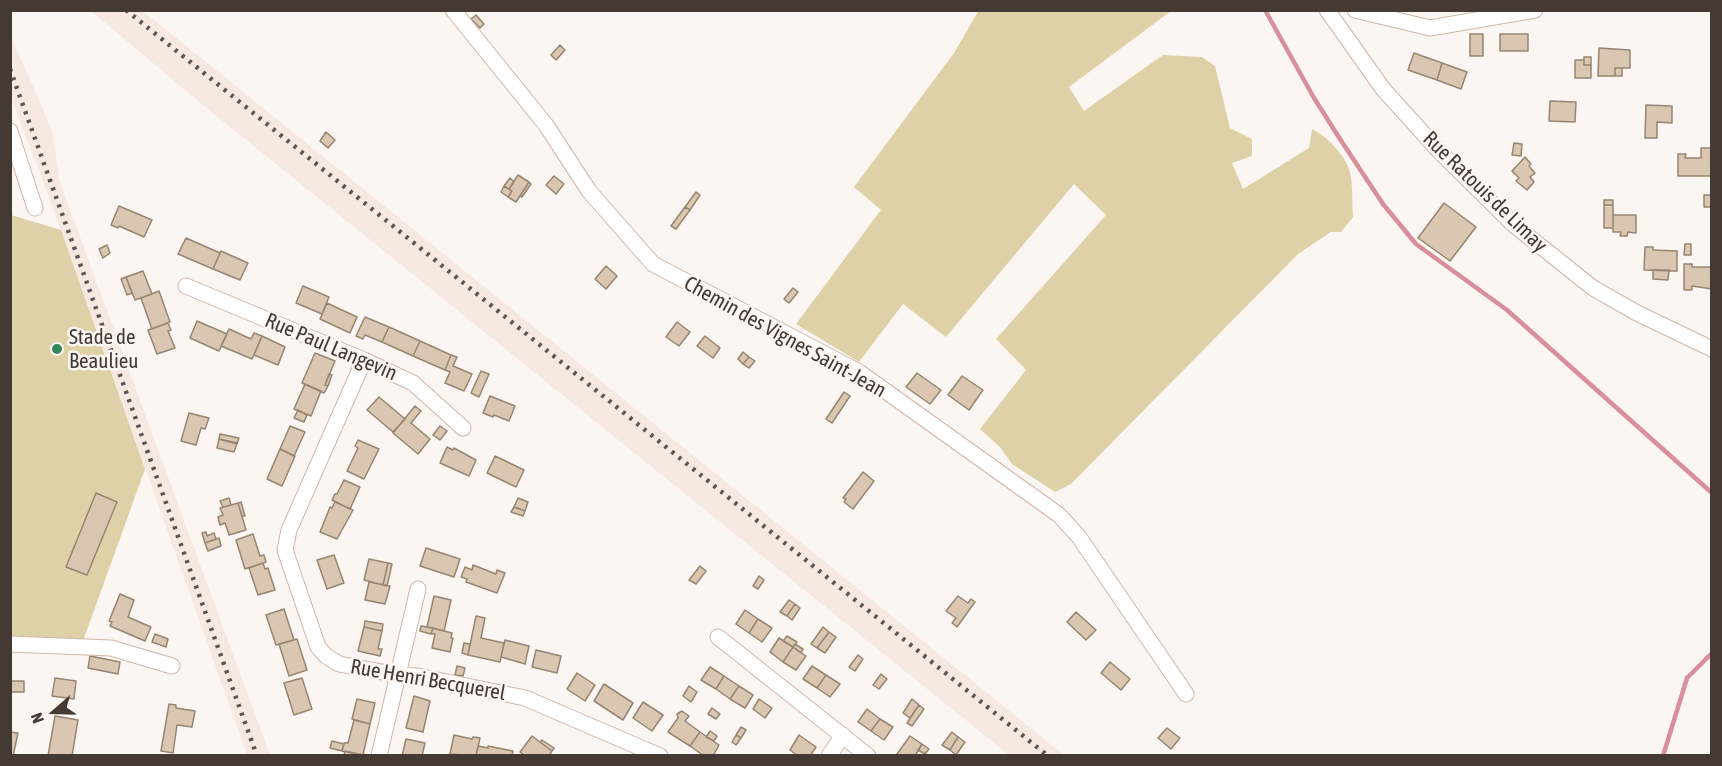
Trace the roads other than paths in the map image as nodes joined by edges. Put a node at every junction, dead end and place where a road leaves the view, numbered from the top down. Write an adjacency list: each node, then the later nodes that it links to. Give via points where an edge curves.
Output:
1 (453, 10): 16 (street, Chemin des Vignes Saint-Jean, via 546,125 589,190 653,264 859,372 1059,515 1079,537)
2 (1327, 10): 8 (street, Rue Ratouis de Limay, via 1383,89 1514,225 1593,288)
3 (1355, 10): 4 (street, via 1430,28)
4 (1535, 10)
5 (10, 131): 6 (street)
6 (35, 208)
7 (186, 286): 9 (street, Rue Paul Langevin)
8 (1712, 349)
9 (364, 360): 10 (street, Rue Paul Langevin, via 413,383); 15 (street, Rue Henri Becquerel, via 289,530 285,550 318,647 326,656 339,664)
10 (463, 428)
11 (418, 589): 15 (street)
12 (718, 637): 17 (street)
13 (10, 644): 14 (street, via 111,648)
14 (172, 666)
15 (398, 675): 18 (street); 19 (street, Rue Henri Becquerel, via 525,698)
16 (1186, 694)
17 (843, 735): 20 (street); 21 (street)
18 (379, 756)
19 (660, 756)
20 (829, 756)
21 (868, 756)

